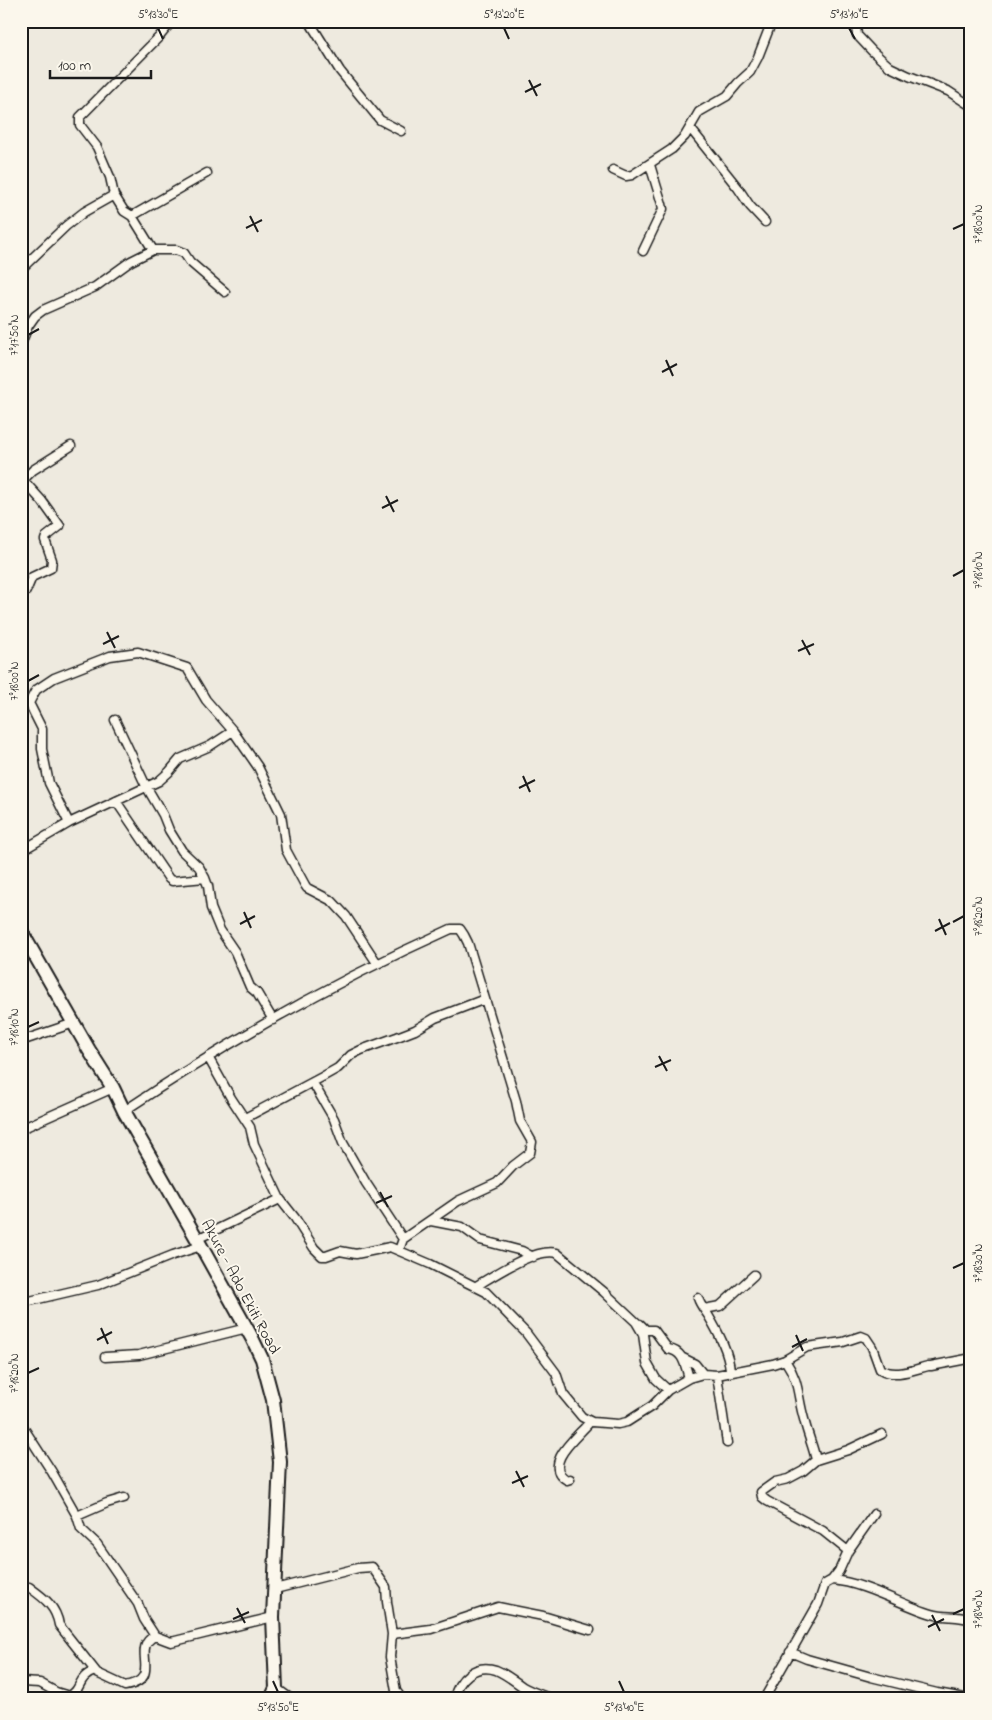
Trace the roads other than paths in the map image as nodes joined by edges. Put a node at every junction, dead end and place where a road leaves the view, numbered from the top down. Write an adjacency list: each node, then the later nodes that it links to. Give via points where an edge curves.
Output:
1 (172, 21): 11 (street, via 80,117 80,125 97,147)
2 (309, 21): 7 (street, via 340,70 380,120)
3 (772, 21): 6 (street, via 750,72 727,96 699,112)
4 (861, 21): 5 (street, via 856,26 857,35 890,67 948,91)
5 (971, 106)
6 (690, 128): 8 (street, via 672,149); 13 (street)
7 (401, 131)
8 (650, 165): 9 (street, via 629,177); 15 (street, via 662,209)
9 (613, 170)
10 (207, 173): 12 (street)
11 (114, 195): 12 (street, via 124,211); 16 (street, via 66,226)
12 (132, 216): 14 (street)
13 (765, 222)
14 (153, 250): 17 (street, via 184,253); 18 (street, via 94,287 43,310 28,326)
15 (644, 251)
16 (21, 269)
17 (225, 292)
18 (21, 344)
19 (71, 446): 20 (street, via 33,470)
20 (22, 481): 21 (street, via 60,526 45,540 52,560 50,568 32,577)
21 (21, 596)
22 (24, 704): 24 (street, via 36,690 54,678 110,656 138,652 187,668 206,700); 27 (street, via 42,729 42,749 49,784)
23 (115, 720): 25 (street)
24 (233, 731): 25 (street, via 210,746 180,759 165,777); 31 (street, via 258,767 277,805 286,850 305,885 332,901 346,916)
25 (146, 786): 26 (street); 29 (street, via 182,851 199,867)
26 (116, 801): 27 (street); 29 (street, via 169,880)
27 (69, 823): 28 (street)
28 (21, 851)
29 (205, 878): 33 (street, via 211,908 220,930 235,952 250,987)
30 (21, 931): 34 (main road, Akure - Ado Ekiti Road)
31 (377, 963): 32 (street, via 451,929 460,929 468,943); 33 (street)
32 (484, 999): 37 (street, via 435,1018 397,1038 360,1050); 43 (street, via 520,1121 530,1138 532,1150 497,1183 458,1201)
33 (273, 1020): 36 (street)
34 (74, 1023): 35 (street); 38 (main road, Akure - Ado Ekiti Road)
35 (21, 1040)
36 (208, 1057): 39 (street); 40 (street)
37 (312, 1083): 40 (street); 44 (street, via 334,1118 340,1138 361,1175)
38 (113, 1088): 39 (main road, Akure - Ado Ekiti Road); 41 (street)
39 (124, 1111): 45 (main road, Akure - Ado Ekiti Road)
40 (245, 1118): 42 (street)
41 (21, 1129)
42 (280, 1199): 45 (street); 46 (street, via 322,1256 340,1251 356,1254 385,1247)
43 (431, 1221): 44 (street); 47 (street, via 462,1227 480,1240)
44 (403, 1239): 46 (street)
45 (199, 1243): 51 (street, via 98,1285); 54 (main road, Akure - Ado Ekiti Road)
46 (400, 1250): 49 (street)
47 (533, 1256): 49 (street); 53 (street, via 549,1251 557,1253)
48 (754, 1275): 52 (street, via 720,1306)
49 (476, 1286): 64 (street, via 526,1333 556,1373 563,1394)
50 (698, 1298): 52 (street)
51 (21, 1303)
52 (704, 1309): 59 (street, via 721,1339)
53 (636, 1322): 56 (street, via 646,1330 654,1330 668,1349); 63 (street, via 644,1339 647,1363 656,1379)
54 (247, 1328): 55 (street, via 139,1355); 76 (main road, Akure - Ado Ekiti Road, via 262,1359 276,1423 280,1462)
55 (105, 1357)
56 (684, 1358): 60 (street); 62 (street)
57 (967, 1359): 58 (street, via 902,1373 883,1371 870,1342 861,1336 807,1347)
58 (785, 1360): 59 (street); 68 (street, via 798,1384 801,1410)
59 (730, 1372): 61 (street)
60 (703, 1374): 61 (street); 62 (street)
61 (717, 1374): 67 (street)
62 (689, 1378): 63 (street)
63 (668, 1390): 64 (street, via 652,1406 627,1422)
64 (589, 1421): 69 (street, via 558,1462 562,1477)
65 (21, 1424): 72 (street)
66 (882, 1434): 68 (street)
67 (726, 1442)
68 (816, 1460): 73 (street, via 803,1471 775,1482 761,1492 762,1496 767,1502 823,1531)
69 (570, 1479)
70 (124, 1498): 72 (street)
71 (874, 1514): 73 (street)
72 (77, 1516): 81 (street, via 81,1529 97,1544 138,1604)
73 (848, 1551): 74 (street)
74 (832, 1580): 78 (street, via 845,1581 939,1617); 82 (street, via 825,1584 818,1604)
75 (29, 1587): 83 (street, via 54,1608 59,1626)
76 (275, 1589): 77 (main road, Akure - Ado Ekiti Road); 80 (street, via 358,1568 372,1568 386,1587)
77 (273, 1617): 81 (street, via 171,1642); 85 (main road, Akure - Ado Ekiti Road)
78 (971, 1620)
79 (590, 1630): 80 (street, via 498,1607 431,1629)
80 (392, 1634): 88 (street, via 390,1657 396,1691)
81 (155, 1636): 83 (street, via 144,1648 145,1676 138,1682 125,1686)
82 (790, 1652): 91 (street); 92 (street, via 871,1677)
83 (95, 1671): 86 (street, via 84,1675)
84 (21, 1682): 86 (street, via 40,1683)
85 (274, 1693): 87 (street)
86 (72, 1696)
87 (291, 1699)
88 (402, 1699)
89 (454, 1699): 90 (street, via 459,1682 469,1673 485,1668)
90 (552, 1699)
91 (764, 1699)
92 (970, 1699)

